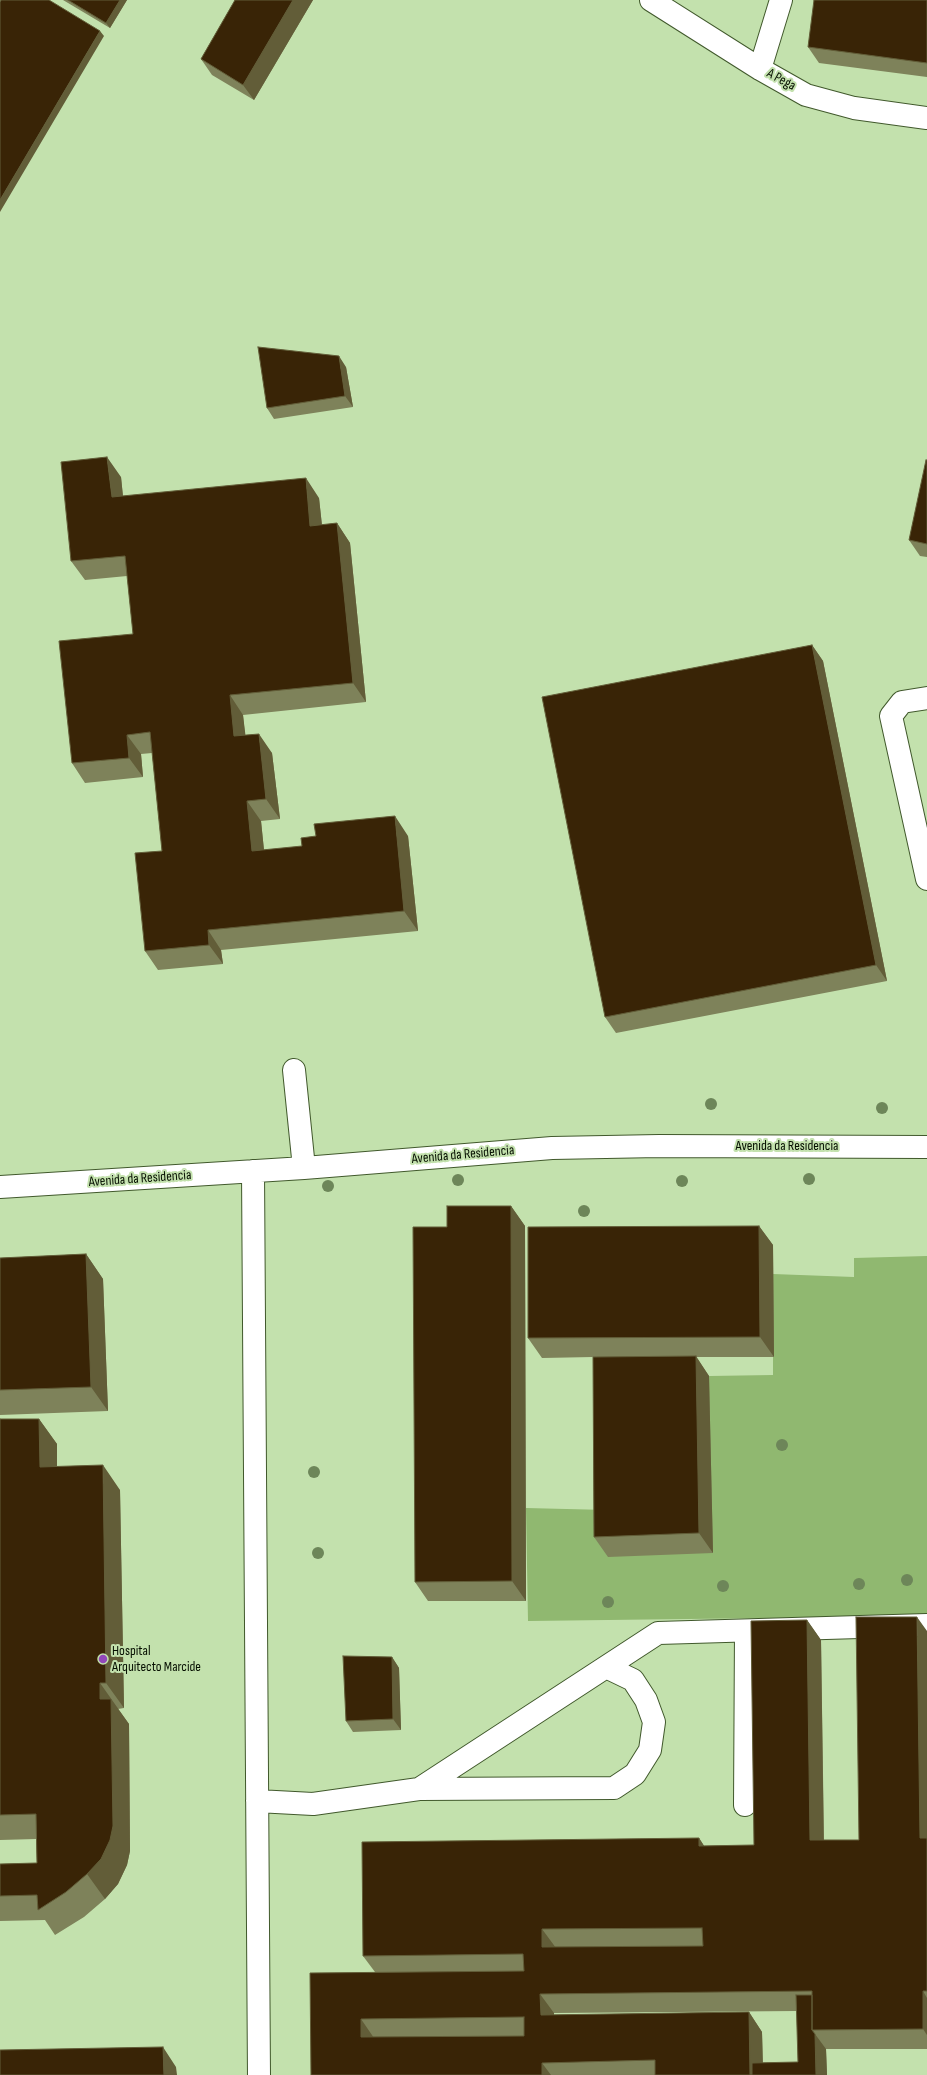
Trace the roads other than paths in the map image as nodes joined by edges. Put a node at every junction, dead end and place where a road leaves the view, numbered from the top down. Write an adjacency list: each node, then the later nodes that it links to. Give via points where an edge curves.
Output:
1 (651, 0): 3 (street, A Pega)
2 (781, 0): 3 (street)
3 (760, 69): 4 (street, A Pega, via 806,95 854,108)
4 (927, 118)
5 (927, 698): 6 (street, via 902,702 891,716)
6 (927, 879)
7 (294, 1070): 9 (street)
8 (927, 1147): 9 (street, Avenida da Residencia, via 552,1148)
9 (304, 1168): 10 (street, Avenida da Residencia)
10 (253, 1171): 11 (street, Avenida da Residencia); 16 (street)
11 (0, 1187)
12 (927, 1625): 13 (street)
13 (746, 1631): 14 (street, via 658,1633); 17 (street)
14 (606, 1667): 15 (street); 15 (street, via 633,1680 646,1700 654,1722 650,1750 635,1774 614,1788)
15 (419, 1789): 16 (street, via 313,1804)
16 (257, 1801): 18 (street)
17 (745, 1805)
18 (259, 2075)

